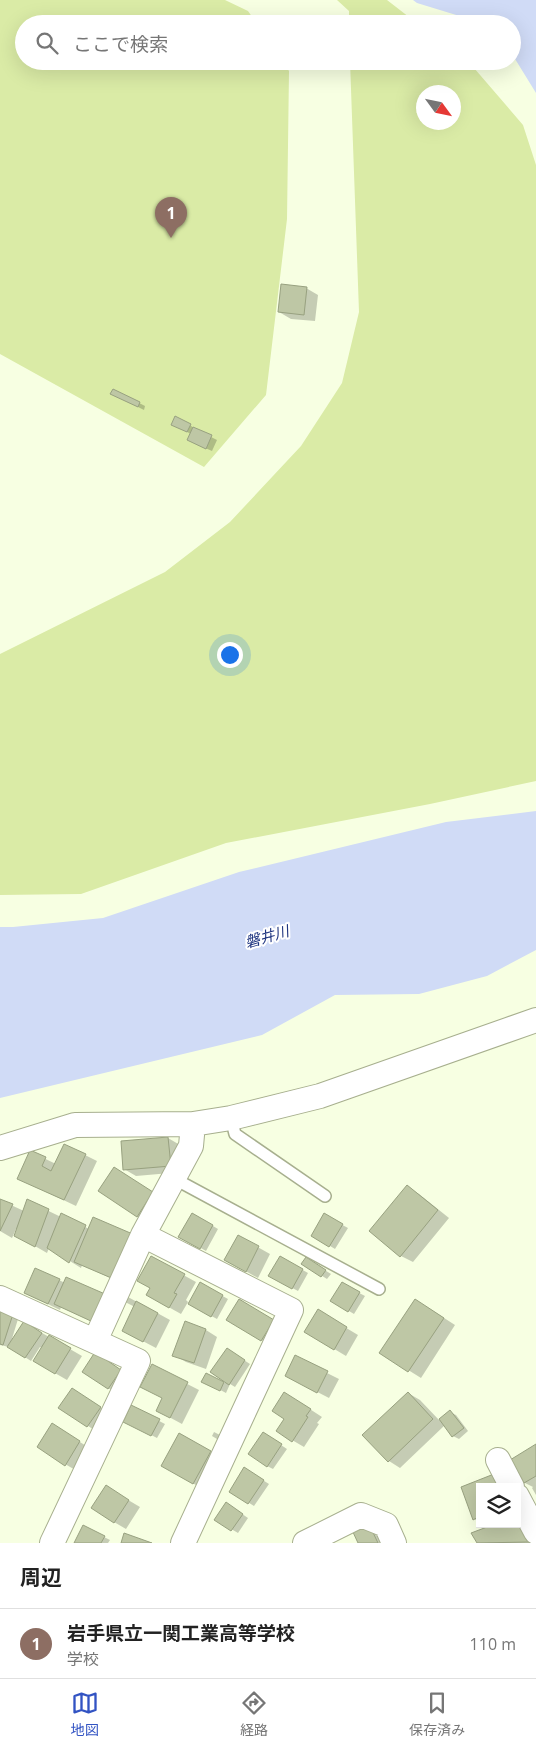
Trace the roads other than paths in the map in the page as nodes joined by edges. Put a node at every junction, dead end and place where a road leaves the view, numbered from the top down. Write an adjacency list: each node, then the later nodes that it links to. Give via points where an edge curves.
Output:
1 (536, 1020): 2 (street, via 320,1096)
2 (231, 1118): 3 (street); 6 (lane, via 235,1134)
3 (193, 1124): 4 (street, via 75,1125); 5 (street, via 191,1146)
4 (0, 1148)
5 (173, 1178): 7 (street); 8 (lane)
6 (325, 1196)
7 (143, 1235): 10 (street); 16 (street, via 291,1310)
8 (378, 1289)
9 (0, 1298): 10 (street)
10 (94, 1341): 15 (street, via 138,1361)
11 (498, 1460): 12 (street)
12 (510, 1483)
13 (521, 1504): 14 (street)
14 (536, 1532)
15 (52, 1543)
16 (183, 1543)
17 (305, 1543): 18 (street, via 361,1515 386,1525)
18 (394, 1543)

